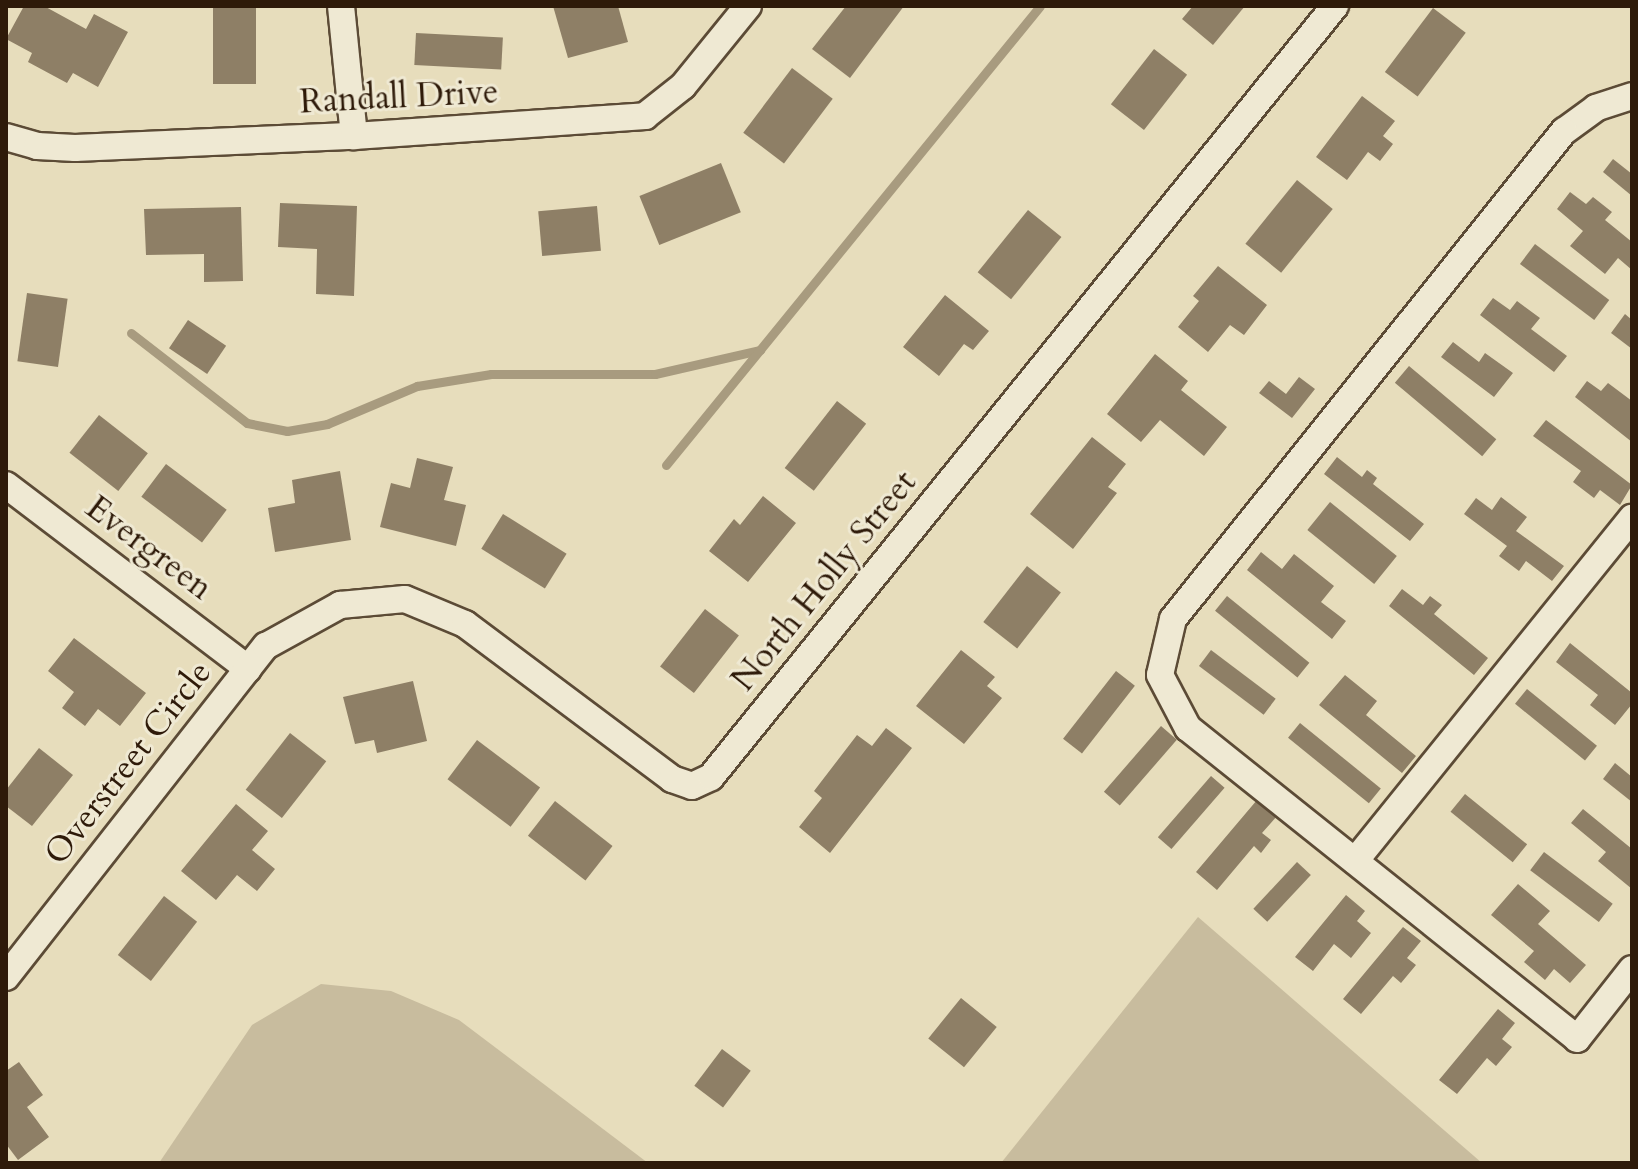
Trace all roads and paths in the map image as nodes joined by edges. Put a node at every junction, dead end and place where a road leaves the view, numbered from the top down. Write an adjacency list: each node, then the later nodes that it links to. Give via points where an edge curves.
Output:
1 (341, 6): 5 (street)
2 (748, 6): 5 (street, Randall Drive, via 683,86 645,116)
3 (1335, 6): 9 (street, North Holly Street, via 711,777 692,786 672,779 465,624 405,599 340,605 290,629)
4 (1632, 96): 10 (street, via 1596,108 1564,131 1173,619 1163,646 1160,675 1188,728)
5 (354, 136): 6 (street, Randall Drive, via 75,148 37,146)
6 (6, 137)
7 (6, 485): 9 (street, Evergreen)
8 (1632, 518): 10 (street)
9 (248, 669): 12 (street, Overstreet Circle)
10 (1355, 861): 11 (street, via 1577,1039)
11 (1632, 969)
12 (6, 977)

